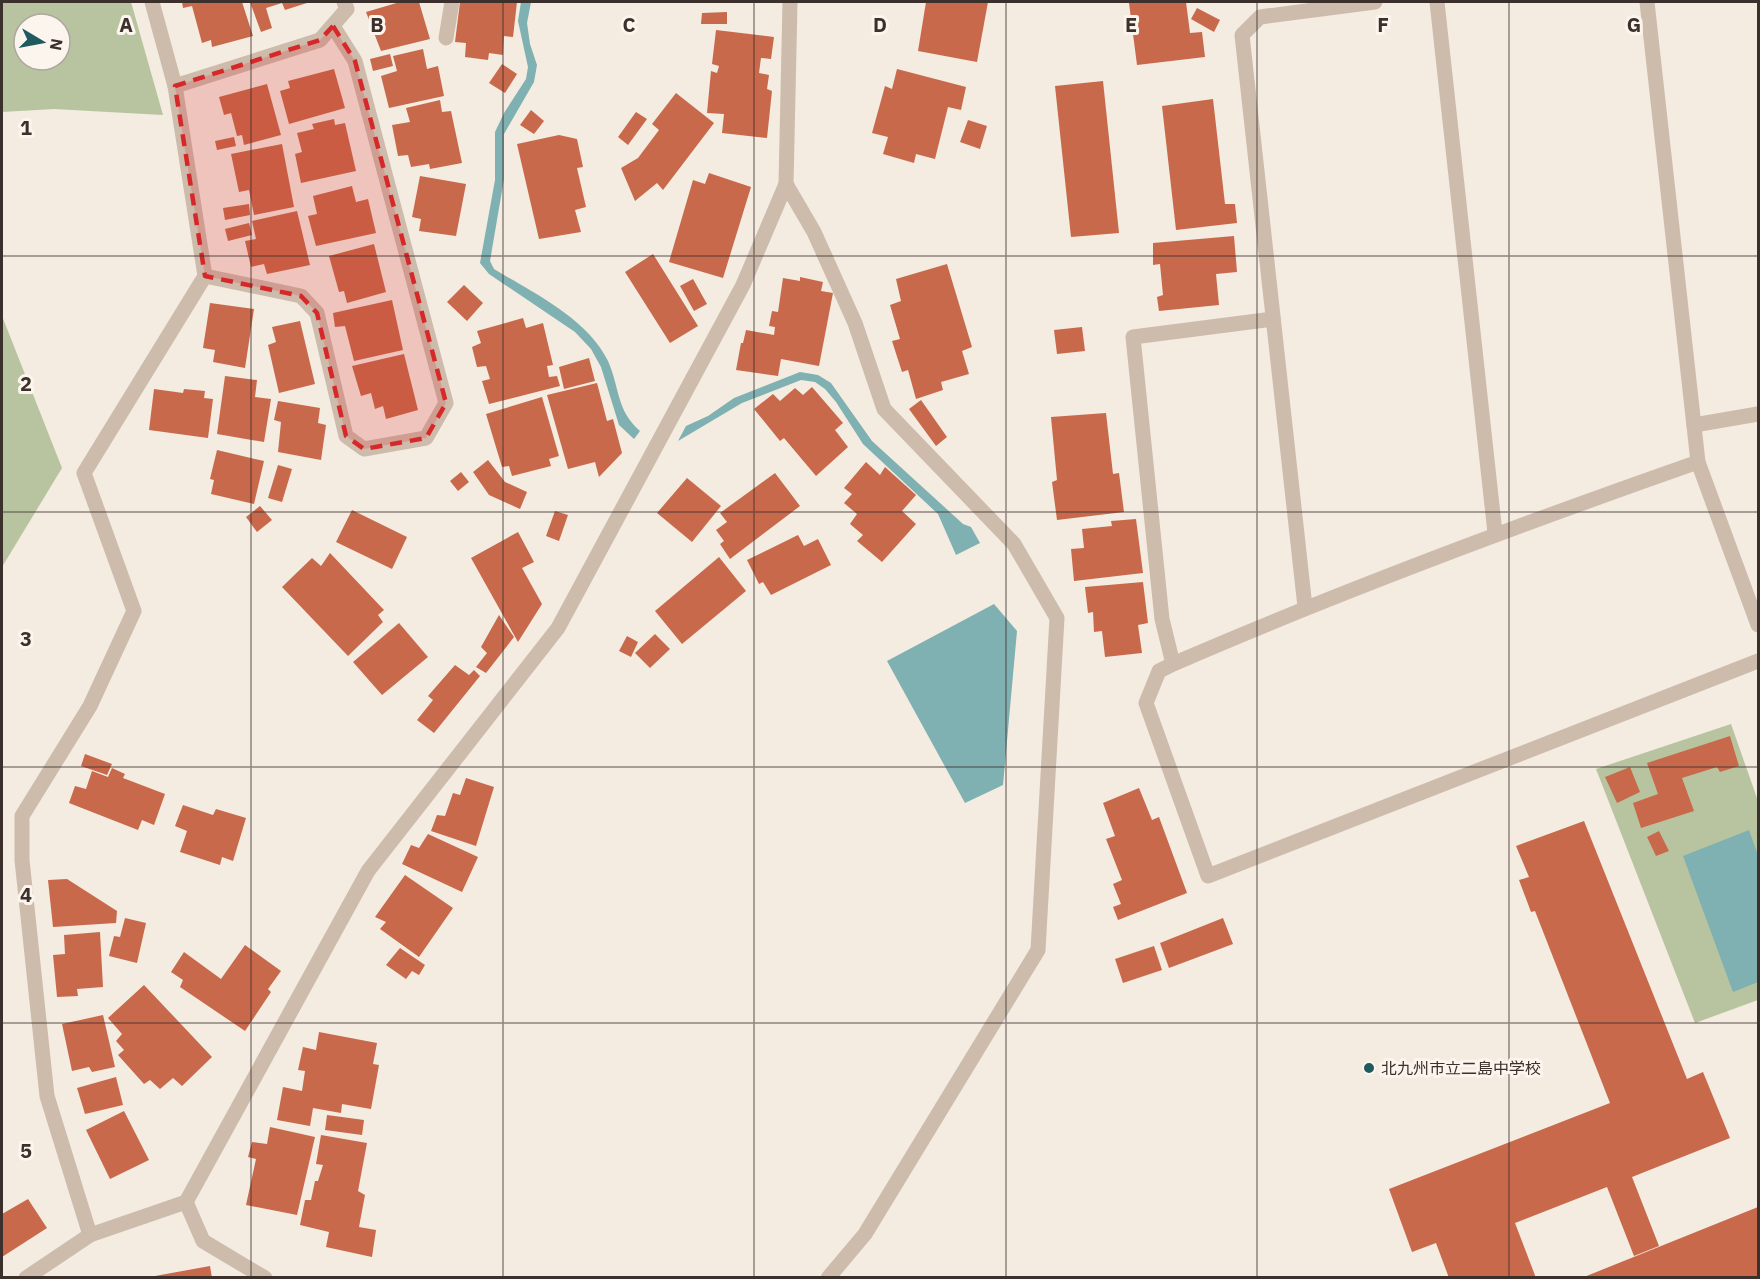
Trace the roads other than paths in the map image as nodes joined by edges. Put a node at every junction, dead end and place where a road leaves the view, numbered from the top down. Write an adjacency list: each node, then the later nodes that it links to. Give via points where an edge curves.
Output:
1 (152, 2): 10 (street)
2 (344, 2): 8 (street, via 347,9)
3 (452, 2): 9 (street)
4 (790, 2): 11 (street)
5 (1375, 2): 13 (street, via 1260,17 1242,35)
6 (1437, 2): 17 (street)
7 (1647, 2): 15 (street)
8 (333, 26): 10 (street, via 320,40); 12 (street, via 355,61 446,403 426,438 364,449 346,436 317,313 301,296)
9 (446, 38)
10 (175, 86): 12 (street)
11 (786, 184): 22 (street, via 743,285 558,628 368,871); 27 (street, via 814,232 855,322 884,410 1014,544 1057,618 1038,950 865,1234)
12 (206, 276): 23 (street, via 84,473 134,611 90,706 22,816 22,860 47,1096)
13 (1274, 319): 18 (street); 21 (street, via 1133,337 1162,619)
14 (1758, 414): 15 (street)
15 (1694, 425): 16 (street)
16 (1698, 462): 17 (street); 19 (street)
17 (1495, 533): 18 (street)
18 (1305, 607): 21 (street)
19 (1758, 625)
20 (1758, 661): 21 (street, via 1208,876 1146,703 1159,671)
21 (1173, 664)
22 (186, 1202): 23 (street); 24 (street, via 203,1241)
23 (90, 1235): 25 (street)
24 (245, 1272): 26 (street)
25 (26, 1278)
26 (265, 1278)
27 (828, 1278)

